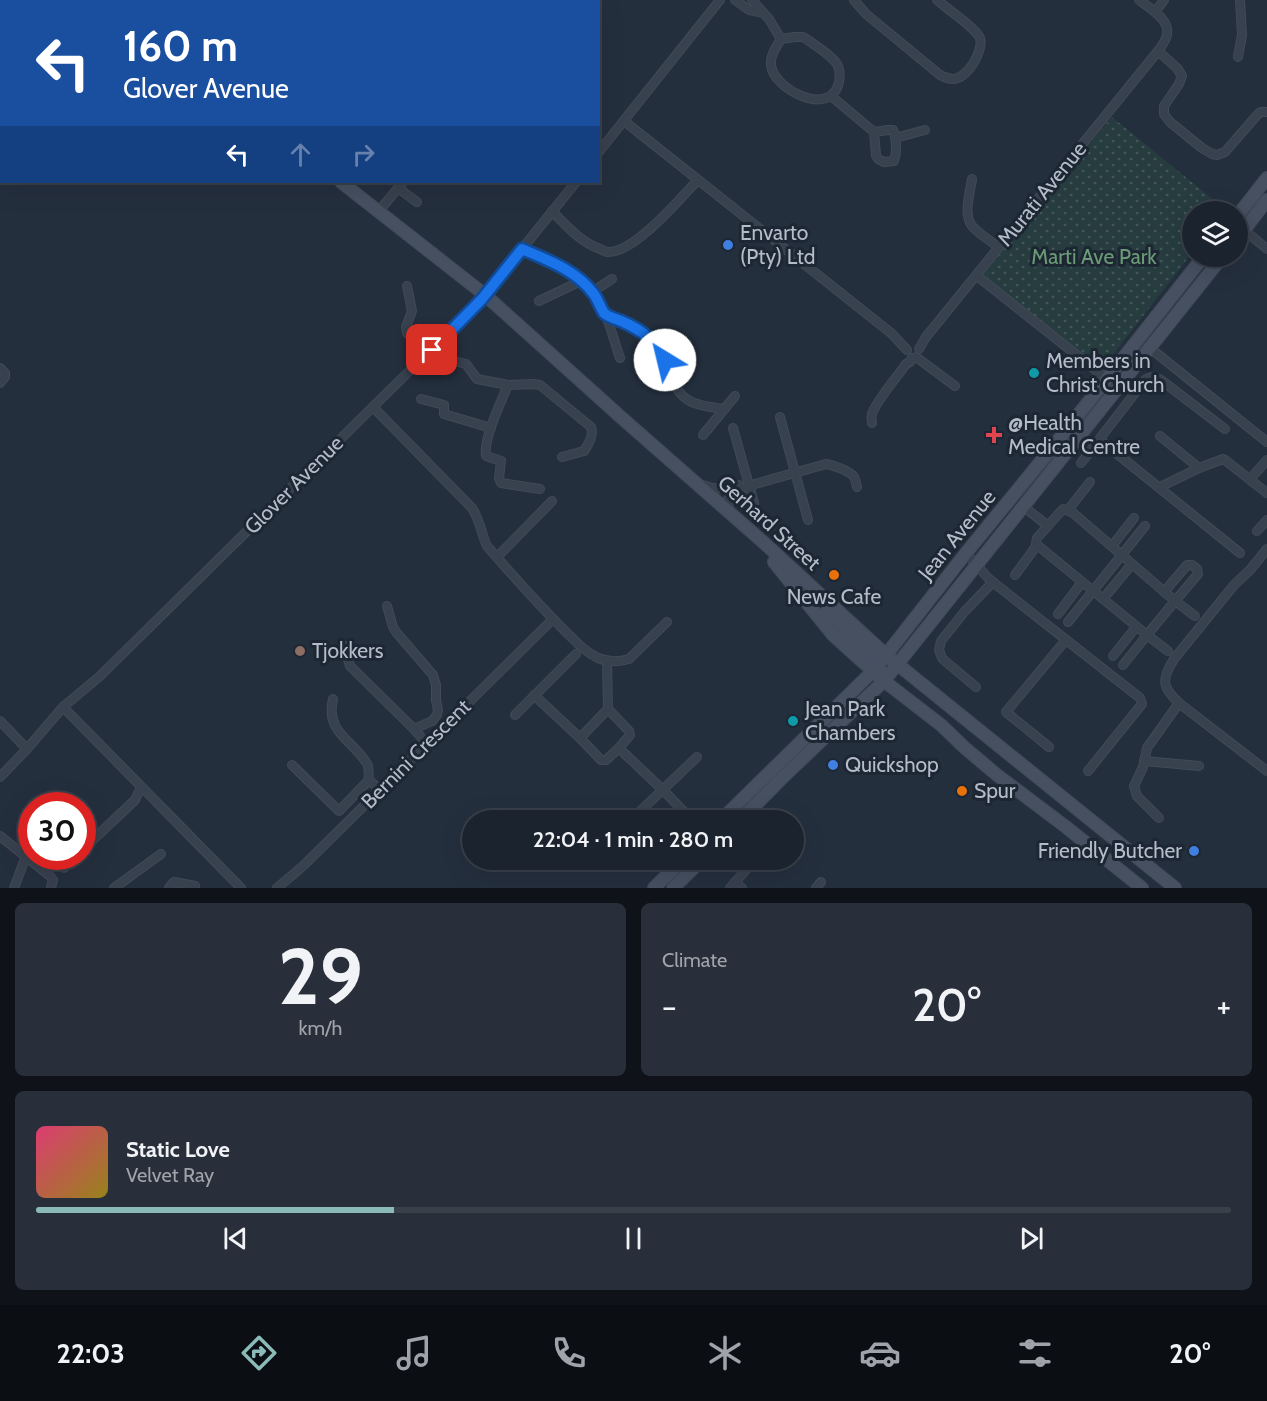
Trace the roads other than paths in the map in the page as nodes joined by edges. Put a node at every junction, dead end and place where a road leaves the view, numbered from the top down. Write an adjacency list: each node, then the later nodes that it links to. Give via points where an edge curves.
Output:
1 (720, 0): 16 (street)
2 (735, 0): 10 (street, via 748,10)
3 (752, 0): 10 (street)
4 (854, 0): 5 (street, via 939,75 956,79 973,64 980,38)
5 (936, 0)
6 (1139, 0): 9 (street)
7 (1164, 0): 9 (street)
8 (1240, 0): 13 (street)
9 (1155, 12): 12 (street, via 1167,27 1166,39)
10 (762, 13): 11 (street)
11 (781, 39): 14 (street, via 803,37 836,63 839,81); 14 (street, via 771,63 779,80 802,97)
12 (1158, 51): 15 (street, via 1182,76 1164,106 1164,114 1212,154 1225,152 1258,114); 35 (street, Murati Avenue)
13 (1239, 57)
14 (831, 96): 18 (street)
15 (1267, 112)
16 (624, 121): 20 (street); 23 (street)
17 (925, 130): 19 (street)
18 (874, 132): 19 (street, via 890,129); 19 (street, via 876,155 881,161 895,159)
19 (895, 138)
20 (600, 151)
21 (1267, 178): 30 (street)
22 (972, 179): 35 (street, via 969,220)
23 (698, 180): 32 (street, via 654,226 627,247 608,252 588,245); 50 (street)
24 (337, 183): 45 (street, Gerhard Street)
25 (342, 183): 31 (street, Gerhard Street)
26 (575, 183): 32 (street, Glover Avenue)
27 (400, 185): 29 (street); 31 (street)
28 (1267, 200): 33 (street)
29 (417, 202)
30 (1248, 202)
31 (379, 211): 45 (street, Gerhard Street)
32 (552, 212): 36 (street, Glover Avenue)
33 (1248, 225)
34 (1248, 238): 37 (street)
35 (999, 247): 40 (street, Murati Avenue)
36 (522, 249): 42 (street, via 552,261); 45 (street, Glover Avenue)
37 (1267, 249)
38 (1195, 267): 53 (street, Jean Avenue)
39 (1214, 267): 48 (street, Jean Avenue)
40 (977, 276): 50 (street, Murati Avenue); 53 (street)
41 (612, 279): 44 (street)
42 (580, 280): 44 (street); 46 (street)
43 (407, 286): 49 (street, via 412,311 406,333)
44 (592, 292): 47 (street)
45 (482, 298): 49 (street, Glover Avenue); 76 (street, Gerhard Street); 125 (street, Gerhard Street, via 759,544 833,635)
46 (538, 301)
47 (605, 314): 51 (street); 60 (street, via 634,327 656,344 672,383 685,398)
48 (1150, 348): 69 (street); 86 (street, Jean Avenue)
49 (429, 352): 55 (street, via 466,364 477,379); 59 (street, Glover Avenue)
50 (913, 354): 56 (street); 62 (street, via 874,409)
51 (620, 358)
52 (0, 368): 54 (street, via 5,377)
53 (1107, 379): 98 (street, Jean Avenue)
54 (0, 383)
55 (508, 384): 63 (street); 70 (street, via 540,385 591,427 592,437 584,451)
56 (955, 386)
57 (735, 396): 60 (street)
58 (421, 399): 63 (street, via 444,405 444,414)
59 (373, 407): 101 (street, via 472,508 484,540); 133 (street, Glover Avenue, via 99,677)
60 (723, 409): 66 (street)
61 (780, 417): 74 (street)
62 (872, 423)
63 (491, 428): 81 (street, via 485,452 489,458 501,461 501,483)
64 (733, 428): 78 (street)
65 (1225, 429): 68 (street, via 1161,380 1151,377)
66 (703, 435)
67 (1160, 436): 73 (street)
68 (1100, 440): 72 (street); 80 (street)
69 (1267, 442)
70 (562, 457)
71 (1267, 459): 75 (street)
72 (1081, 463)
73 (1199, 468): 75 (street, via 1224,459); 80 (street)
74 (795, 473): 78 (street); 79 (street, via 833,465 852,475); 90 (street)
75 (1250, 479): 83 (street)
76 (696, 482): 82 (street, via 711,489); 88 (street, Gerhard Street)
77 (1090, 482): 87 (street)
78 (751, 485): 82 (street); 85 (street)
79 (857, 487)
80 (1160, 487): 99 (street)
81 (540, 489)
82 (730, 490): 88 (street)
83 (1267, 493)
84 (552, 501): 101 (street)
85 (754, 503)
86 (1023, 506): 92 (street); 102 (street, Jean Avenue)
87 (1068, 510): 92 (street, via 1062,510); 96 (street)
88 (729, 512): 125 (street, Gerhard Street, via 805,581)
89 (1134, 518): 96 (street)
90 (808, 520)
91 (1267, 520): 94 (street)
92 (1048, 526): 95 (street, via 1036,540)
93 (1145, 526): 100 (street)
94 (1257, 531)
95 (1037, 545): 104 (street); 106 (street)
96 (1112, 546): 100 (street)
97 (1267, 549): 132 (street, via 1167,669 1166,688)
98 (966, 553): 102 (street); 125 (street, Jean Avenue)
99 (1240, 553)
100 (1121, 555): 103 (street); 107 (street)
101 (496, 557): 114 (street)
102 (976, 564): 105 (street); 126 (street, Jean Avenue)
103 (1132, 564): 108 (street); 109 (street)
104 (1015, 576)
105 (993, 582): 119 (street); 129 (street, via 952,626 939,647 942,658)
106 (1082, 582): 107 (street); 112 (street)
107 (1093, 591): 109 (street); 116 (street)
108 (1164, 592): 110 (street); 110 (street, via 1187,565 1197,569 1198,574)
109 (1103, 599): 117 (street)
110 (1175, 601): 113 (street); 118 (street)
111 (387, 606): 137 (street, via 396,632 433,675 436,684 437,715)
112 (1058, 614)
113 (1196, 616)
114 (553, 619): 124 (street, via 581,647); 139 (street, Bernini Crescent)
115 (667, 622): 124 (street, via 629,658)
116 (1068, 622)
117 (1136, 627): 118 (street); 123 (street)
118 (1147, 635): 121 (street); 127 (street)
119 (1065, 641): 140 (street, via 1006,712); 147 (street, via 1142,702)
120 (346, 646): 137 (street, via 351,666)
121 (1168, 651)
122 (576, 654): 130 (street)
123 (1113, 656)
124 (606, 660): 134 (street)
125 (879, 663): 126 (street, Gerhard Street); 128 (street, Gerhard Street); 157 (street, Jean Avenue)
126 (897, 664): 128 (street, Jean Avenue); 181 (street, Gerhard Street)
127 (1123, 665)
128 (884, 681): 154 (street, Jean Avenue); 180 (street, Gerhard Street)
129 (976, 687)
130 (534, 695): 135 (street); 138 (street)
131 (333, 699): 150 (street, via 331,715 335,725 367,763)
132 (1179, 703): 144 (street, via 1147,748); 148 (street)
133 (63, 707): 141 (street, Glover Avenue); 151 (street)
134 (609, 709): 138 (street); 138 (street, via 630,735 608,759 601,760)
135 (515, 715)
136 (0, 721): 141 (street)
137 (414, 729): 139 (street)
138 (580, 738)
139 (427, 744): 152 (street, Bernini Crescent)
140 (1049, 747)
141 (27, 749): 149 (street, Glover Avenue)
142 (624, 753): 153 (street)
143 (697, 757): 153 (street)
144 (1144, 761): 146 (street); 160 (street, via 1135,791)
145 (292, 765): 150 (street, via 339,811)
146 (1199, 766)
147 (1088, 771)
148 (1267, 771)
149 (0, 777)
150 (369, 780): 152 (street)
151 (141, 787): 162 (street, via 135,800); 176 (street)
152 (380, 790): 177 (street, Bernini Crescent)
153 (663, 790): 155 (street); 156 (street)
154 (771, 790): 158 (street, via 760,791); 159 (street, Jean Avenue)
155 (642, 810)
156 (682, 810)
157 (731, 810)
158 (740, 810)
159 (751, 810)
160 (1159, 818)
161 (0, 836): 163 (street)
162 (96, 837)
163 (18, 850)
164 (161, 854): 174 (street)
165 (21, 870): 172 (street)
166 (43, 870): 173 (street, via 53,880)
167 (672, 870): 178 (street)
168 (692, 870): 179 (street)
169 (747, 870): 171 (street)
170 (195, 886): 175 (street, via 174,882)
171 (736, 886)
172 (14, 888)
173 (51, 888)
174 (114, 888)
175 (169, 888)
176 (241, 888)
177 (277, 888)
178 (654, 888)
179 (673, 888)
180 (1142, 888)
181 (1175, 888)

